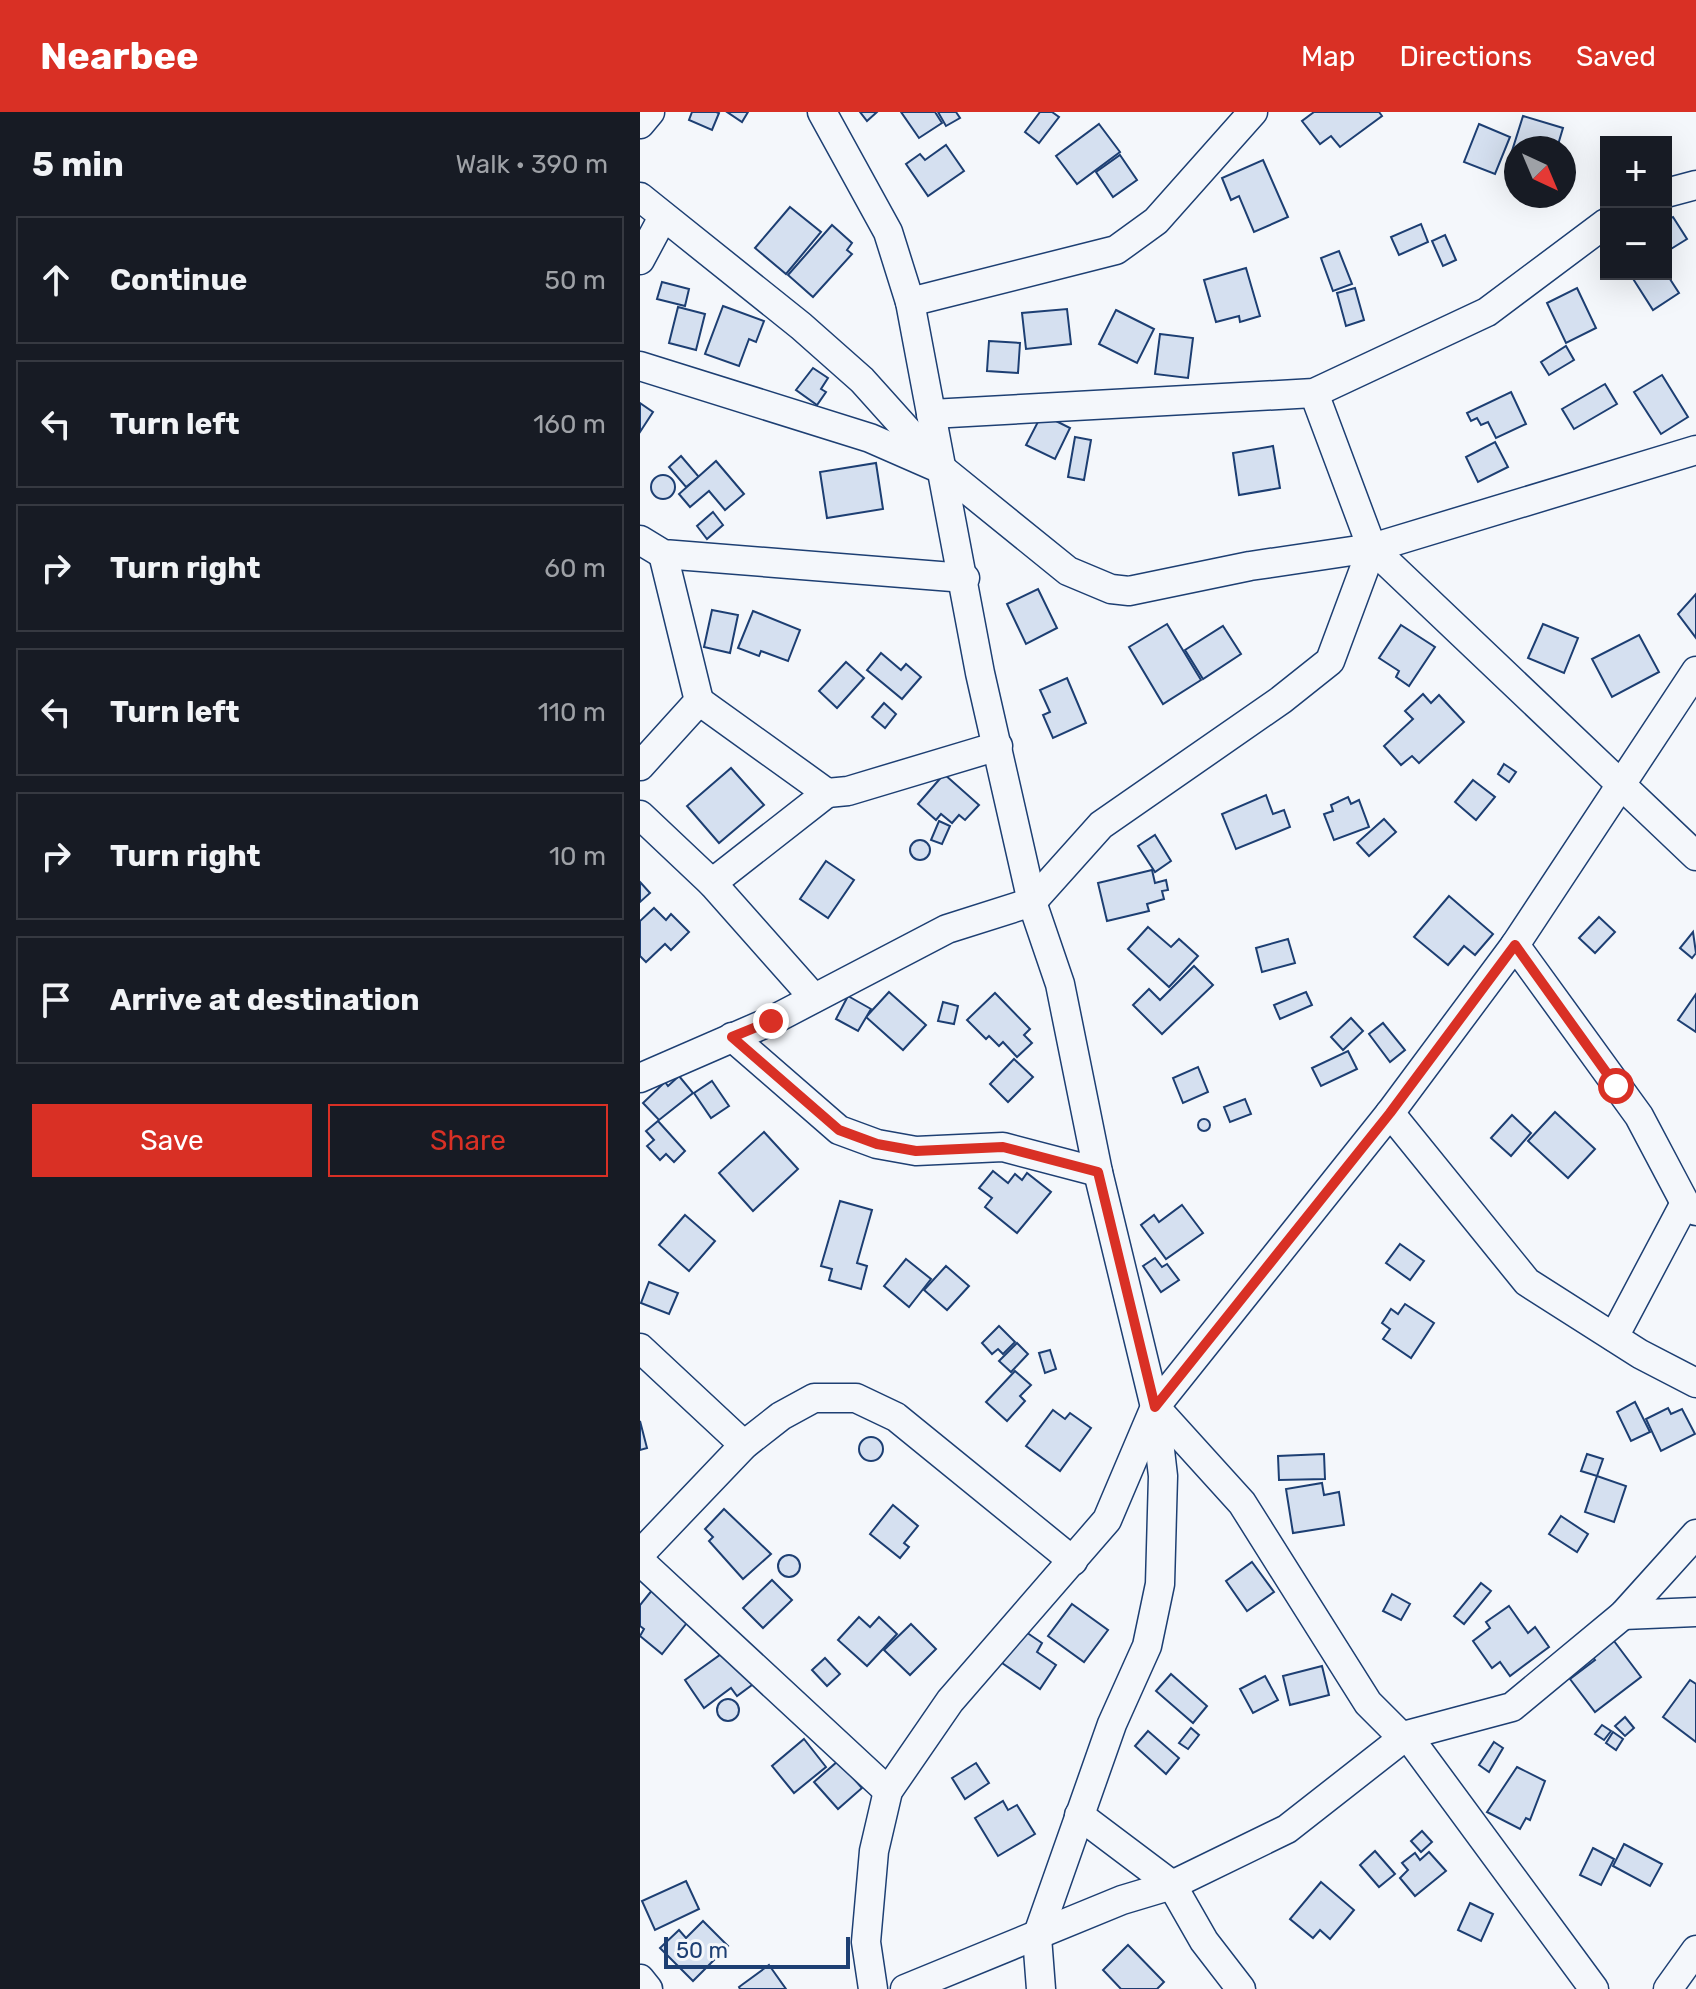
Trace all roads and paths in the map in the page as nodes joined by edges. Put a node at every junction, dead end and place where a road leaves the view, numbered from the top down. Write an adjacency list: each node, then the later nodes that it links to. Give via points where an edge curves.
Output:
1 (650, 112): 4 (street)
2 (822, 112): 11 (street, via 888,232)
3 (1253, 112): 11 (street, via 1156,221 1116,250)
4 (640, 124)
5 (1696, 185): 6 (street)
6 (1672, 191)
7 (640, 197): 8 (street)
8 (663, 217): 10 (street); 16 (street, via 852,371)
9 (1600, 227): 13 (street, via 1487,312)
10 (640, 260)
11 (910, 302): 14 (street)
12 (640, 366): 16 (street, via 870,438)
13 (1314, 393): 14 (street); 18 (street)
14 (931, 414): 16 (street)
15 (1696, 450): 18 (street)
16 (942, 469): 18 (street, via 1068,571 1111,589 1129,591); 19 (street)
17 (652, 547): 19 (street); 21 (street)
18 (1372, 548): 24 (street); 29 (street, via 1330,661 1101,825)
19 (965, 578): 22 (street)
20 (1696, 671): 24 (street)
21 (699, 701): 23 (street); 25 (street)
22 (998, 746): 25 (street); 29 (street)
23 (640, 766)
24 (1621, 781): 27 (street); 30 (street)
25 (827, 793): 28 (street)
26 (640, 815): 28 (street)
27 (1696, 856)
28 (712, 883): 31 (street)
29 (1032, 902): 31 (street, via 947,929); 35 (street, via 1060,984)
30 (1515, 945): 34 (street); 36 (street, via 1639,1116)
31 (814, 998): 32 (street)
32 (732, 1037): 33 (street); 35 (street, via 839,1130 852,1135 916,1151 1003,1147)
33 (640, 1078)
34 (1390, 1113): 37 (street, via 1527,1282); 40 (street)
35 (1098, 1172): 40 (street)
36 (1691, 1207): 37 (street)
37 (1614, 1337): 39 (street)
38 (640, 1348): 41 (street)
39 (1696, 1383)
40 (1155, 1407): 45 (street, via 1107,1520); 48 (street, via 1242,1503 1368,1703 1401,1736); 50 (street, via 1164,1487 1160,1584 1147,1646)
41 (744, 1445): 43 (street); 45 (street, via 814,1398 856,1398 896,1417)
42 (1696, 1535): 47 (street)
43 (640, 1554)
44 (640, 1561): 49 (street)
45 (1073, 1561): 49 (street, via 950,1701)
46 (1696, 1612): 47 (street)
47 (1623, 1615): 48 (street, via 1512,1707)
48 (1407, 1735): 51 (street, via 1287,1829); 60 (street)
49 (888, 1791): 56 (street, via 874,1851 866,1942)
50 (1079, 1815): 51 (street); 52 (street)
51 (1172, 1885): 52 (street); 59 (street, via 1204,1941)
52 (1037, 1937): 57 (street); 58 (street)
53 (1696, 1950): 61 (street)
54 (640, 1979): 55 (street)
55 (648, 1989)
56 (873, 1989)
57 (905, 1989)
58 (1041, 1989)
59 (1241, 1989)
60 (1594, 1989)
61 (1668, 1989)

